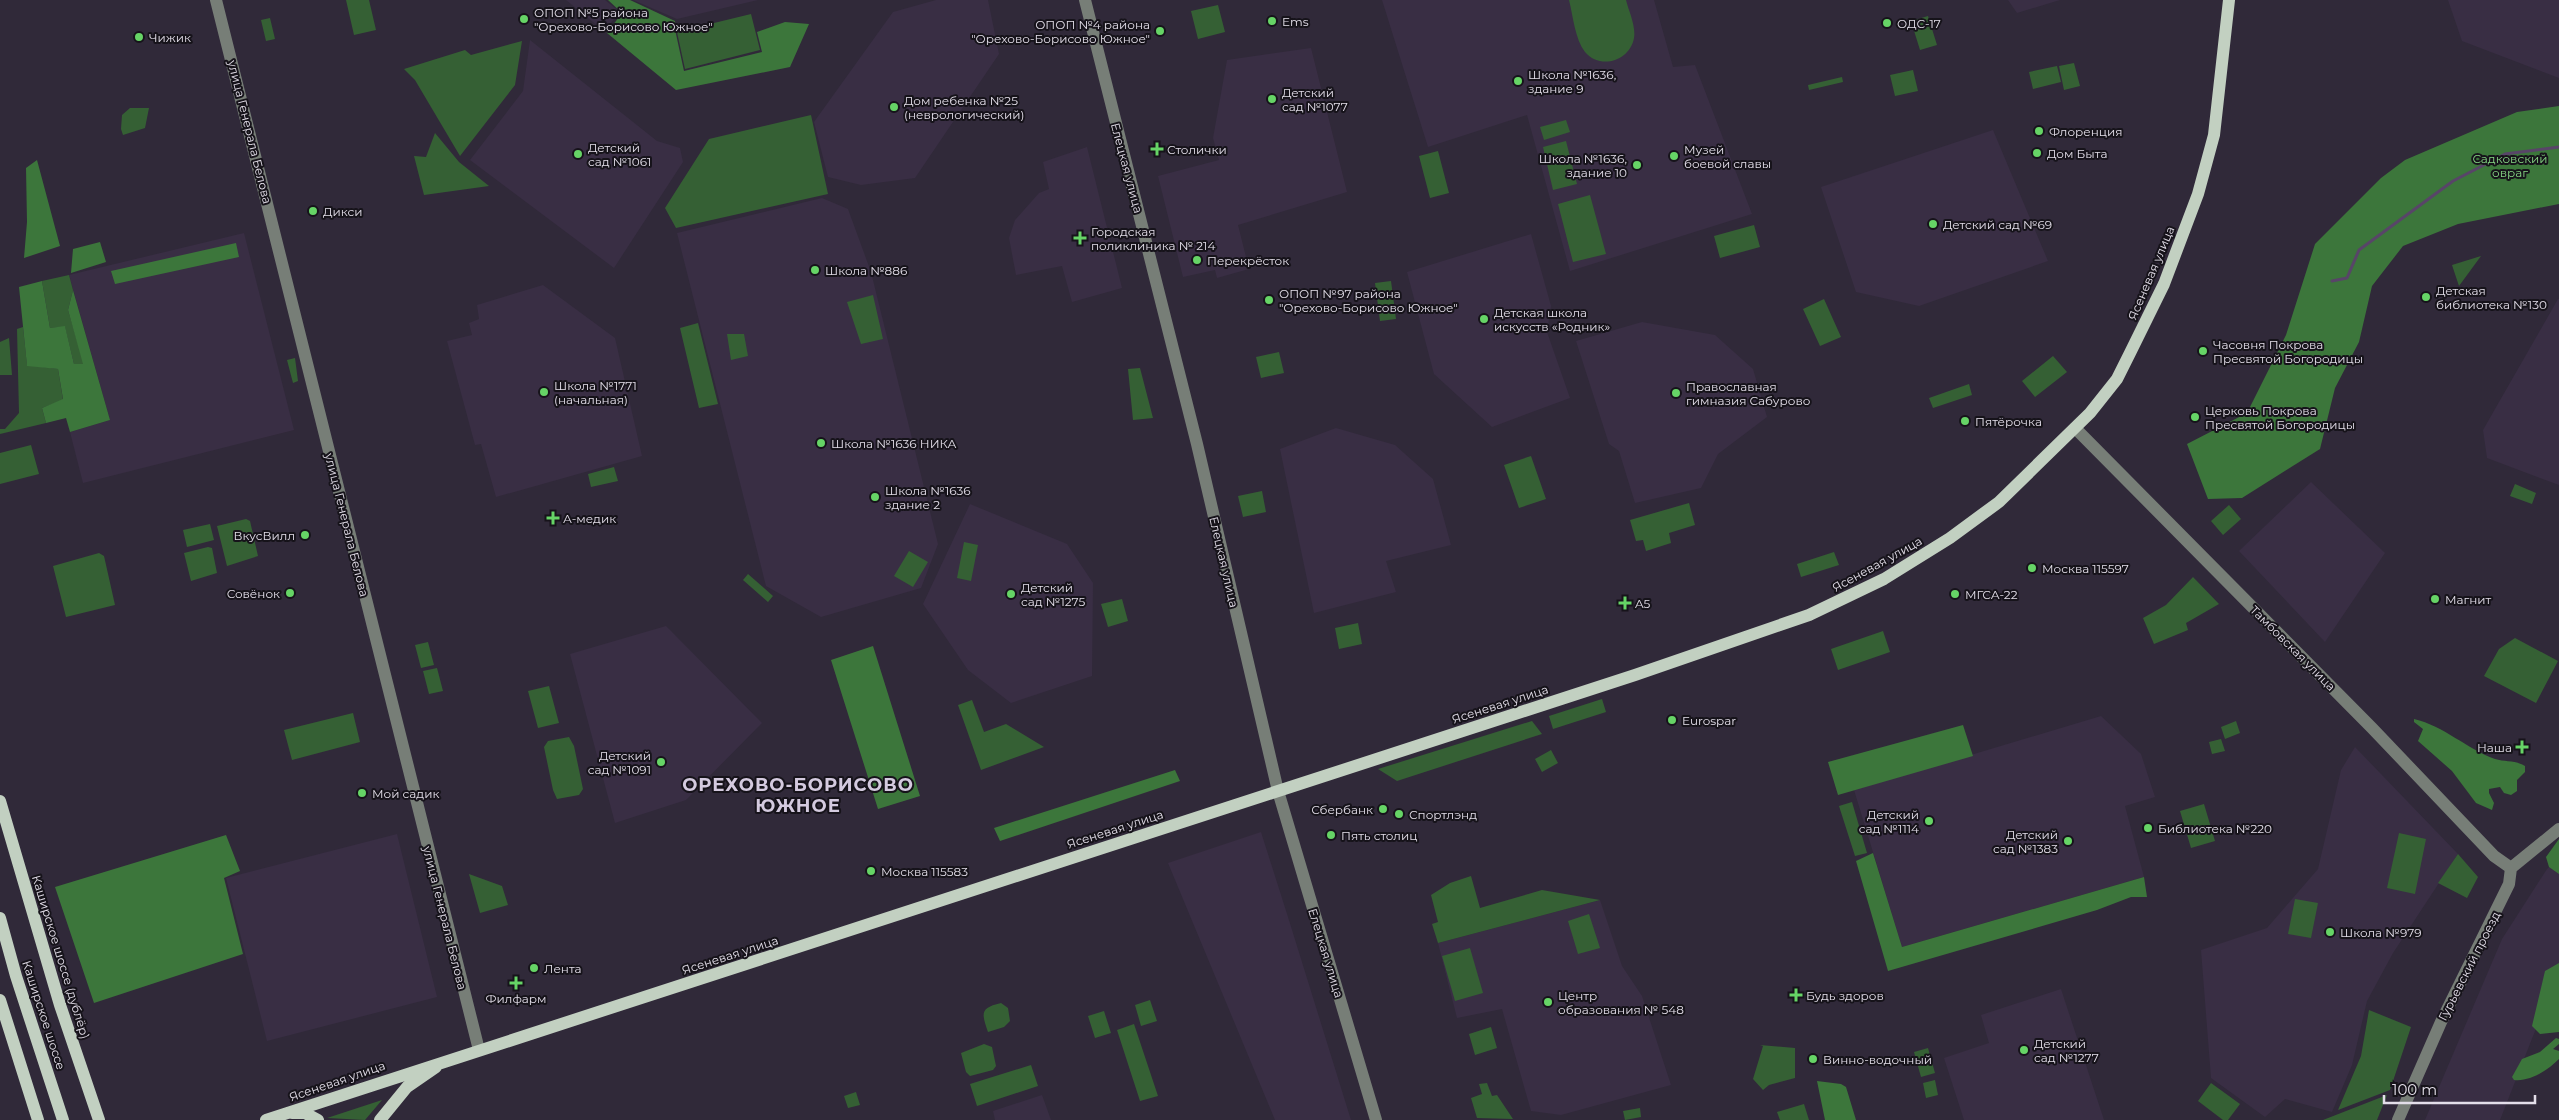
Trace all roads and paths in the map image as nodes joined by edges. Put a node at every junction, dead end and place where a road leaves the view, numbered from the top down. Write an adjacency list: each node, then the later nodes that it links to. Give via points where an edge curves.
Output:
1 (216, 0): 11 (street, улица Генерала Белова)
2 (1085, 0): 5 (street, Елецкая улица, via 1200,458)
3 (2229, 0): 4 (main road, Ясеневая улица, via 2214,134 2198,194 2164,284 2116,379)
4 (2075, 428): 5 (main road, Ясеневая улица, via 1972,524 1844,600 1712,649); 8 (street, Тамбовская улица, via 2494,856)
5 (1278, 791): 11 (main road, Ясеневая улица); 20 (street, Елецкая улица)
6 (0, 801): 16 (main road, Каширское шоссе (дублёр), via 57,995)
7 (2559, 829): 8 (street)
8 (2511, 868): 21 (street, Гурьевский проезд, via 2509,884 2441,1022)
9 (0, 918): 15 (main road, Каширское шоссе)
10 (0, 1000): 14 (main road)
11 (479, 1050): 12 (main road, Ясеневая улица)
12 (446, 1060): 13 (main road, Ясеневая улица); 19 (main road, Ясеневая улица, via 407,1087)
13 (286, 1113): 17 (main road, Ясеневая улица); 18 (main road, via 305,1113)
14 (38, 1120)
15 (63, 1120)
16 (99, 1120)
17 (266, 1120)
18 (318, 1120)
19 (380, 1120)
20 (1376, 1120)
21 (2398, 1120)

